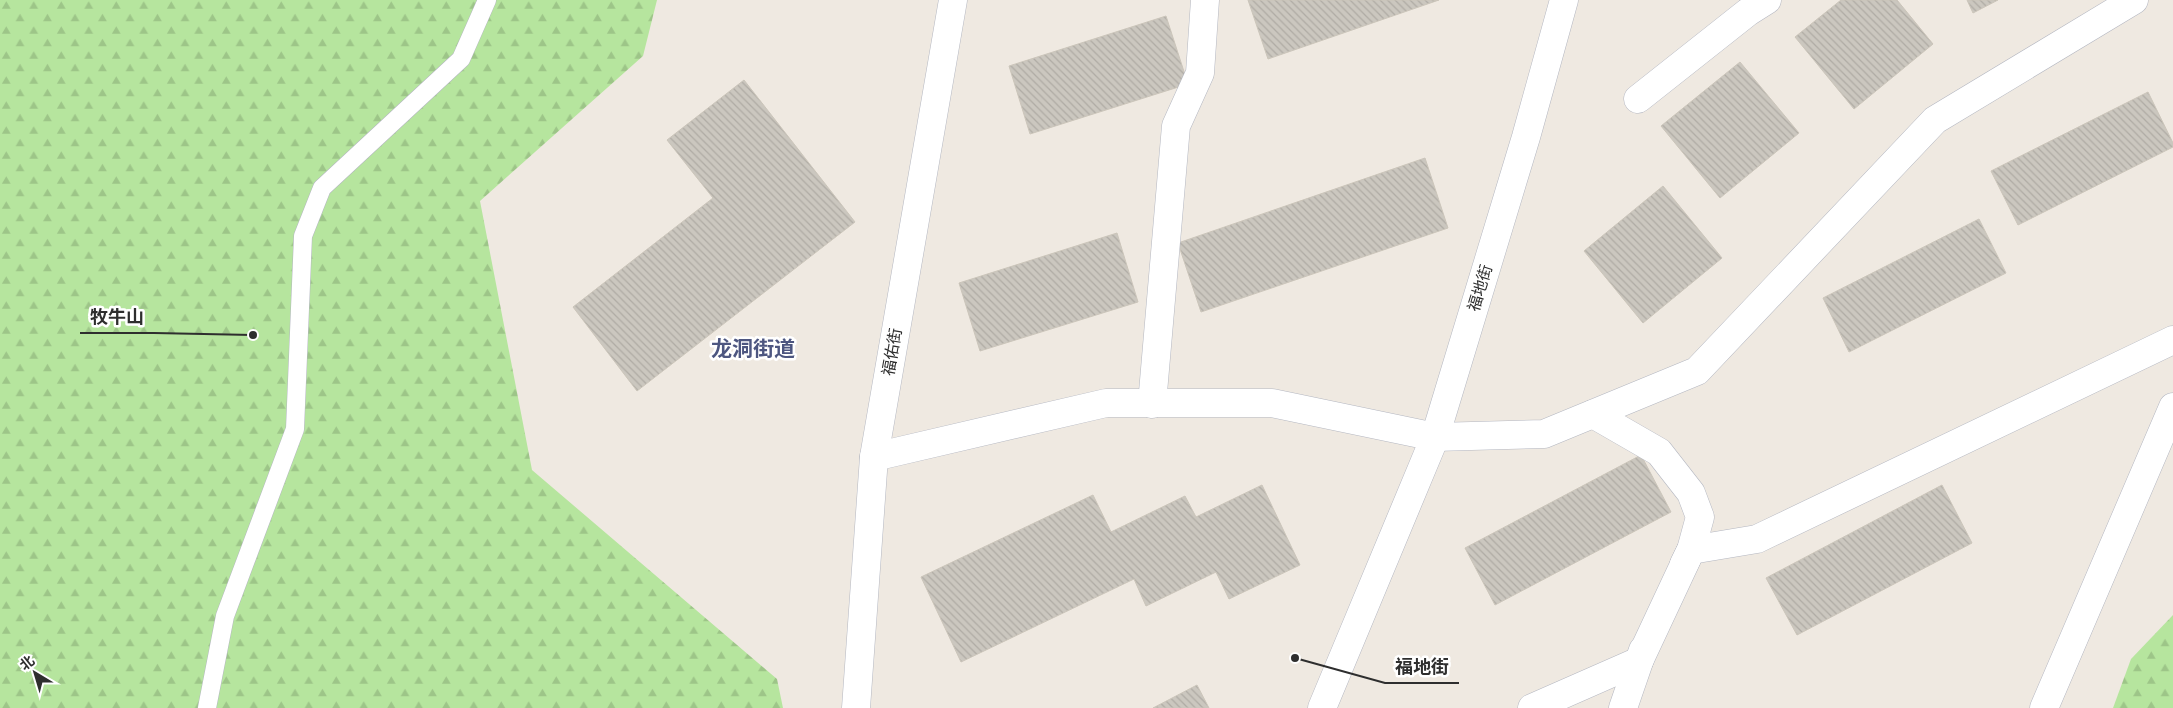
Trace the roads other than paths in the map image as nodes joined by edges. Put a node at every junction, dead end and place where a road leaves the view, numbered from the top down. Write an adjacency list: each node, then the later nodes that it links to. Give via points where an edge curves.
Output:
1 (487, 0): 16 (lane, via 461,60 322,188 303,236 295,429 226,616)
2 (953, 0): 13 (street, 福佑街)
3 (1205, 0): 9 (street, via 1200,73 1176,126)
4 (1564, 0): 12 (street, 福地街)
5 (1767, 0): 7 (street)
6 (2134, 0): 11 (street, via 1935,120 1697,371)
7 (1638, 99)
8 (2173, 340): 14 (street, via 1756,539)
9 (1152, 404): 12 (street, via 1272,403); 13 (street, via 1106,403)
10 (2173, 407): 21 (street)
11 (1593, 414): 12 (street, via 1544,434); 14 (street, via 1659,452 1691,493 1700,517)
12 (1435, 436): 18 (street, 福地街)
13 (874, 457): 17 (street, 福佑街)
14 (1691, 550): 15 (street)
15 (1639, 661): 19 (street); 20 (street)
16 (207, 708)
17 (856, 708)
18 (1322, 708)
19 (1532, 708)
20 (1623, 708)
21 (2044, 708)

